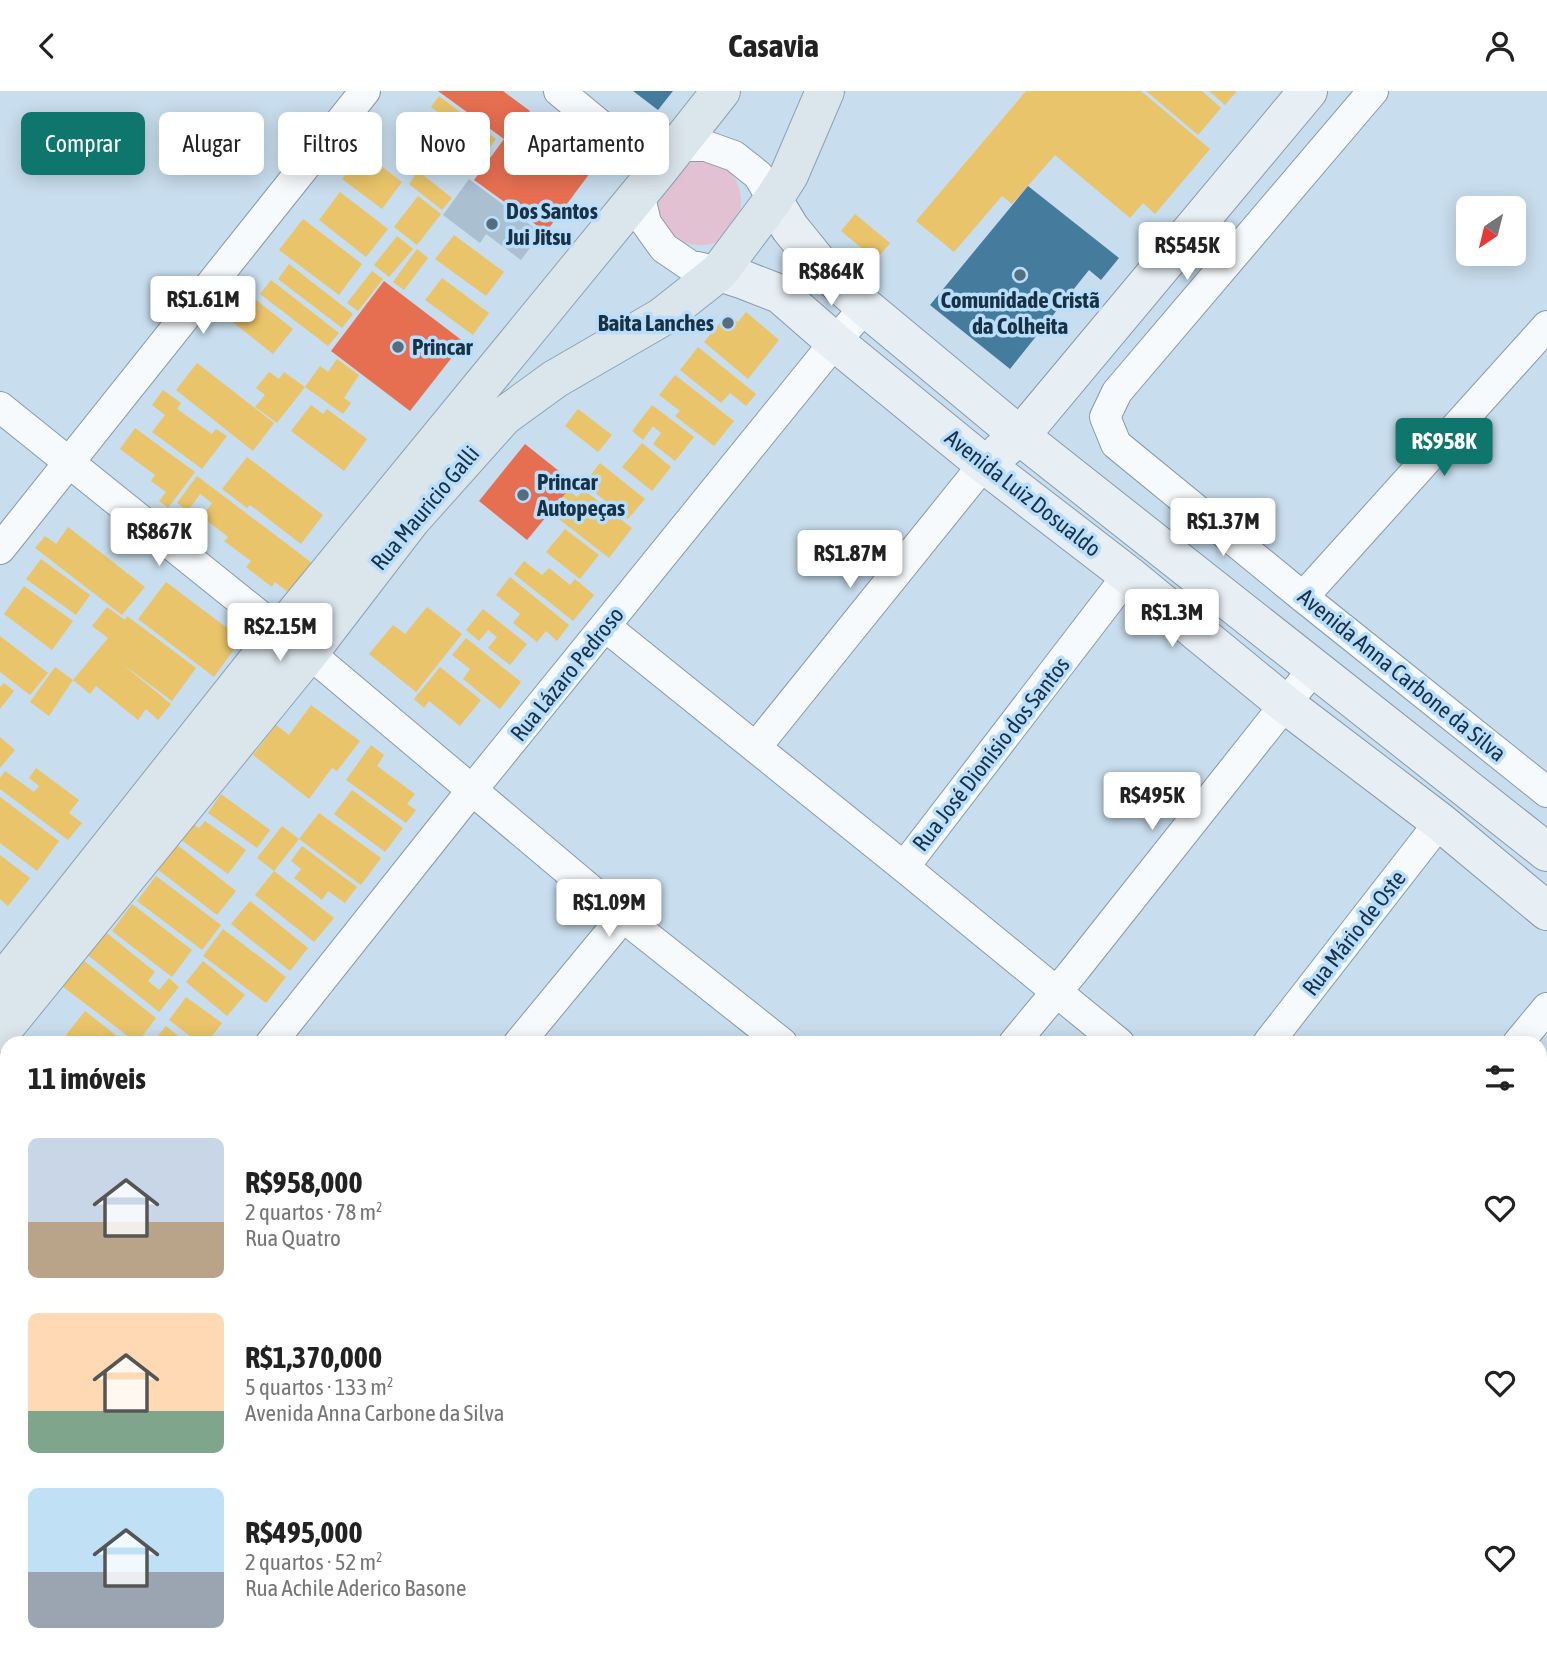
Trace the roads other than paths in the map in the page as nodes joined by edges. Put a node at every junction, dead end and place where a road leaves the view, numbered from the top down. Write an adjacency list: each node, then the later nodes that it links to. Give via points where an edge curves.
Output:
1 (365, 91): 19 (street)
2 (559, 91): 7 (street)
3 (721, 91): 8 (main road, Rua Mauricio Galli)
4 (825, 91): 12 (main road, Rua Mauricio Galli, via 789,175)
5 (1308, 91): 18 (street)
6 (1373, 91): 23 (street, Avenida Anna Carbone da Silva, via 1117,392 1105,417 1116,444)
7 (585, 112)
8 (669, 156)
9 (669, 164): 12 (street, Avenida Luiz Dosualdo, via 706,146 734,156 758,175)
10 (654, 175): 25 (main road, Rua Mauricio Galli)
11 (657, 175): 13 (street, Avenida Luiz Dosualdo, via 646,223 664,247 689,265)
12 (773, 200): 13 (main road, Rua Mauricio Galli); 14 (street, Avenida Luiz Dosualdo, via 824,270)
13 (719, 272): 16 (street, Avenida Luiz Dosualdo, via 780,294); 25 (main road, Rua Mauricio Galli, via 662,317 555,379 504,416)
14 (865, 307): 16 (street, Rua Lázaro Pedroso); 18 (street, Avenida Luiz Dosualdo)
15 (1547, 326): 23 (street)
16 (835, 342): 20 (street, Avenida Luiz Dosualdo); 24 (street, Rua Lázaro Pedroso)
17 (0, 407): 19 (street)
18 (1020, 436): 20 (street); 26 (street, Avenida Luiz Dosualdo)
19 (69, 464): 21 (street); 25 (street)
20 (984, 464): 22 (street, Avenida Luiz Dosualdo); 28 (street)
21 (0, 549)
22 (1128, 575): 27 (street, Avenida Luiz Dosualdo); 33 (street, Rua José Dionísio dos Santos)
23 (1303, 597): 30 (street, Avenida Anna Carbone da Silva)
24 (606, 627): 28 (street); 29 (street, Rua Lázaro Pedroso)
25 (295, 642): 29 (street); 36 (main road, Rua Mauricio Galli); 39 (main road, Rua Mauricio Galli)
26 (1314, 668): 27 (street); 32 (street, Avenida Luiz Dosualdo)
27 (1285, 704): 31 (street, Avenida Luiz Dosualdo); 37 (street)
28 (756, 747): 33 (street)
29 (472, 790): 35 (street); 40 (street, Rua Lázaro Pedroso)
30 (1547, 792)
31 (1440, 823): 34 (street, Avenida Luiz Dosualdo); 45 (street, Rua Mário de Oste)
32 (1547, 852)
33 (904, 867): 37 (street)
34 (1547, 911)
35 (623, 917): 41 (street); 42 (street)
36 (0, 985)
37 (1057, 992): 43 (street); 44 (street)
38 (1547, 1008): 46 (street)
39 (0, 1033)
40 (277, 1036)
41 (525, 1036)
42 (764, 1036)
43 (1020, 1036)
44 (1110, 1036)
45 (1273, 1036)
46 (1524, 1036)

